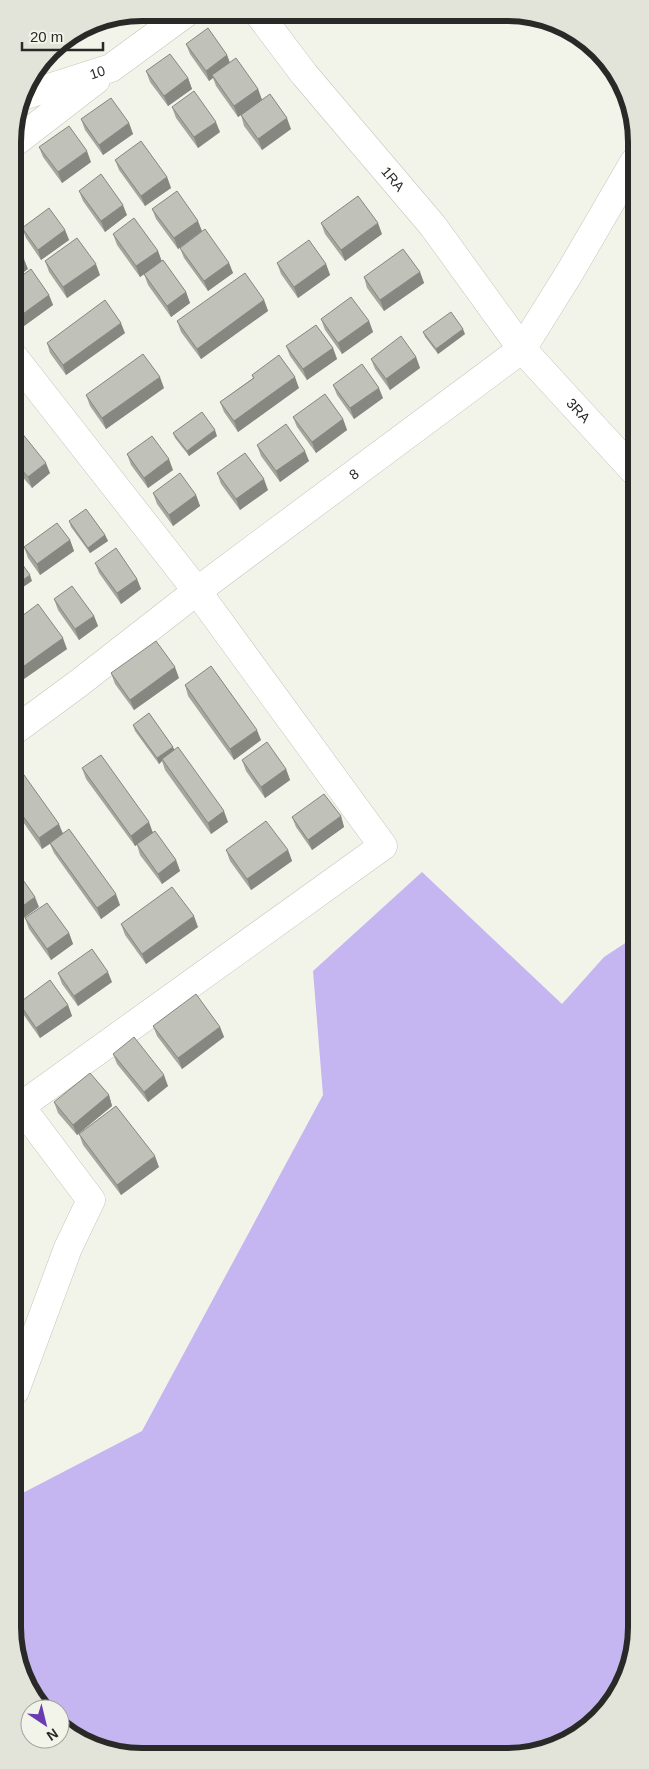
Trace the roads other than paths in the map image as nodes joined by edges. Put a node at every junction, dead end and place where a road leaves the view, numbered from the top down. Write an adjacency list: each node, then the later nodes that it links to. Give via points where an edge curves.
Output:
1 (174, 22): 3 (street, 10)
2 (265, 22): 7 (street, 1RA, via 304,74 433,226)
3 (111, 68): 4 (street, 10); 5 (street)
4 (32, 93)
5 (22, 137)
6 (628, 172): 7 (street, 8)
7 (522, 349): 9 (street, 3RA); 10 (street, 8)
8 (22, 367): 10 (street)
9 (628, 464)
10 (197, 591): 11 (street, 8); 12 (street, via 383,846)
11 (22, 725)
12 (21, 1107)
13 (21, 1113): 14 (street, via 91,1200 68,1248)
14 (21, 1374)

